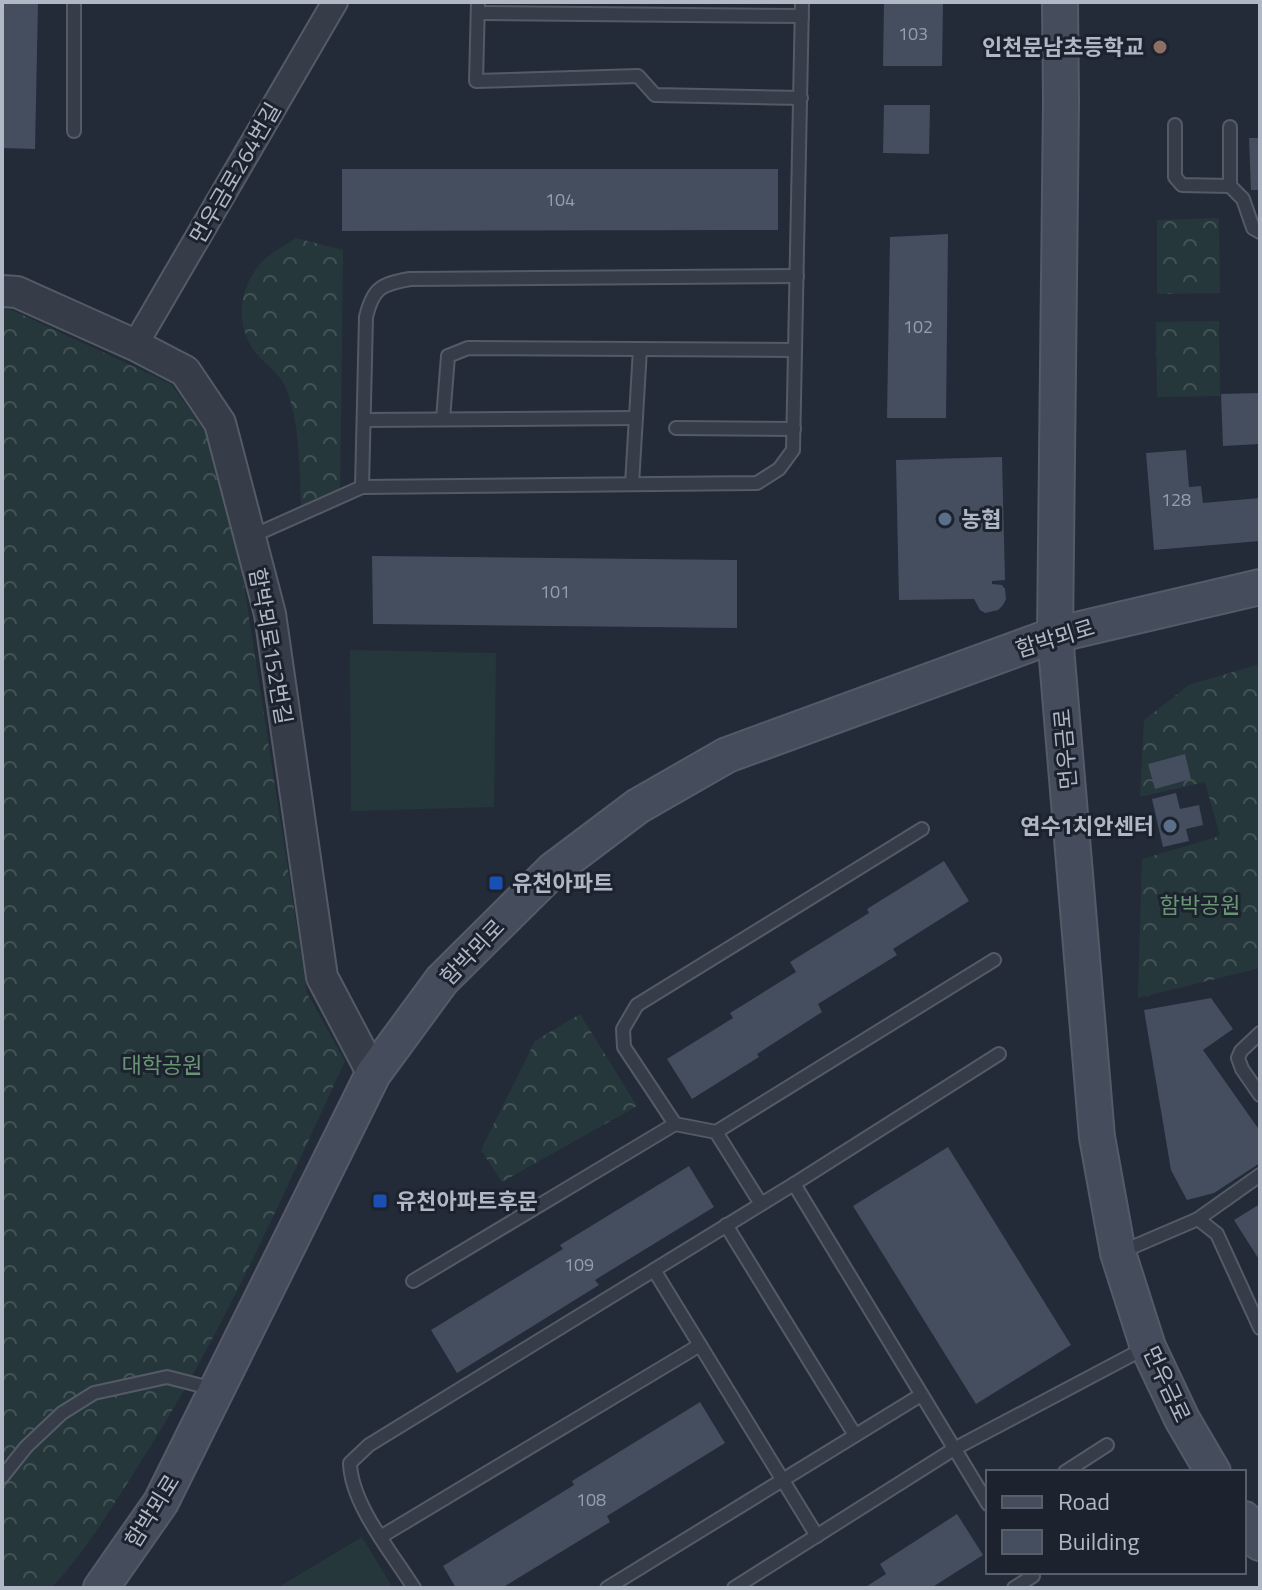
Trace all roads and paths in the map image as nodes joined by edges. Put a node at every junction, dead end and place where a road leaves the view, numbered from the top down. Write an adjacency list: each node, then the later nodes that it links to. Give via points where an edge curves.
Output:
1 (74, 2): 10 (lane)
2 (335, 2): 15 (street, 먼우금로264번길)
3 (802, 2): 6 (lane)
4 (1060, 2): 27 (main road, 먼우금로)
5 (478, 8): 6 (lane); 7 (lane, via 476,81 638,76 655,95)
6 (802, 16): 7 (lane)
7 (801, 98): 13 (lane)
8 (1175, 125): 11 (lane, via 1175,177 1182,185)
9 (1230, 127): 11 (lane)
10 (74, 131)
11 (1230, 186): 12 (lane)
12 (1260, 232)
13 (797, 276): 17 (lane); 20 (lane, via 386,283 371,297 366,317)
14 (2, 291): 15 (street, 함박뫼로152번길, via 17,292)
15 (135, 345): 25 (street, 함박뫼로152번길, via 185,371 220,423)
16 (640, 349): 17 (lane); 18 (lane); 19 (lane, via 468,348 448,356)
17 (795, 350): 22 (lane)
18 (636, 418): 19 (lane); 23 (lane)
19 (443, 419): 20 (lane)
20 (364, 420): 24 (lane)
21 (676, 428): 22 (lane)
22 (794, 429): 23 (lane, via 793,450 779,469 757,483)
23 (632, 484): 24 (lane)
24 (362, 487): 25 (lane)
25 (250, 537): 32 (street, 함박뫼로152번길, via 270,614 322,977)
26 (1260, 587): 27 (main road, 함박뫼로)
27 (1055, 635): 32 (main road, 함박뫼로, via 727,755 638,806 553,870 442,980); 41 (main road, 먼우금로, via 1097,1137)
28 (922, 829): 34 (lane, via 637,1005 623,1029 624,1047)
29 (994, 960): 35 (lane)
30 (1260, 1033): 33 (lane, via 1238,1058)
31 (999, 1054): 37 (lane)
32 (373, 1074): 48 (main road, 함박뫼로)
33 (1260, 1095)
34 (675, 1124): 35 (lane); 43 (lane)
35 (716, 1132): 38 (lane)
36 (1260, 1175): 39 (lane)
37 (794, 1184): 38 (lane); 49 (lane)
38 (761, 1204): 40 (lane)
39 (1198, 1219): 41 (lane); 44 (lane, via 1217,1234)
40 (726, 1225): 42 (lane); 50 (lane)
41 (1118, 1253): 47 (main road, 먼우금로)
42 (654, 1270): 46 (lane); 59 (lane, via 359,1454 350,1463 350,1480)
43 (413, 1281)
44 (1255, 1305): 45 (lane)
45 (1260, 1328)
46 (700, 1345): 56 (lane); 59 (lane)
47 (1148, 1347): 52 (lane); 54 (main road, 먼우금로)
48 (217, 1390): 55 (lane, via 167,1377 94,1393 62,1413); 63 (main road, 함박뫼로, via 161,1502)
49 (921, 1395): 50 (lane); 52 (lane)
50 (855, 1435): 56 (lane)
51 (1107, 1445): 53 (lane)
52 (954, 1449): 57 (lane); 60 (lane)
53 (1068, 1470)
54 (1212, 1470)
55 (2, 1477)
56 (783, 1480): 60 (lane); 65 (lane)
57 (986, 1501)
58 (1246, 1522): 61 (main road)
59 (382, 1536): 64 (lane)
60 (817, 1536): 66 (lane)
61 (1260, 1543)
62 (1032, 1574): 67 (lane); 68 (lane)
63 (101, 1588)
64 (414, 1588)
65 (607, 1588)
66 (734, 1588)
67 (1014, 1588)
68 (1040, 1588)

